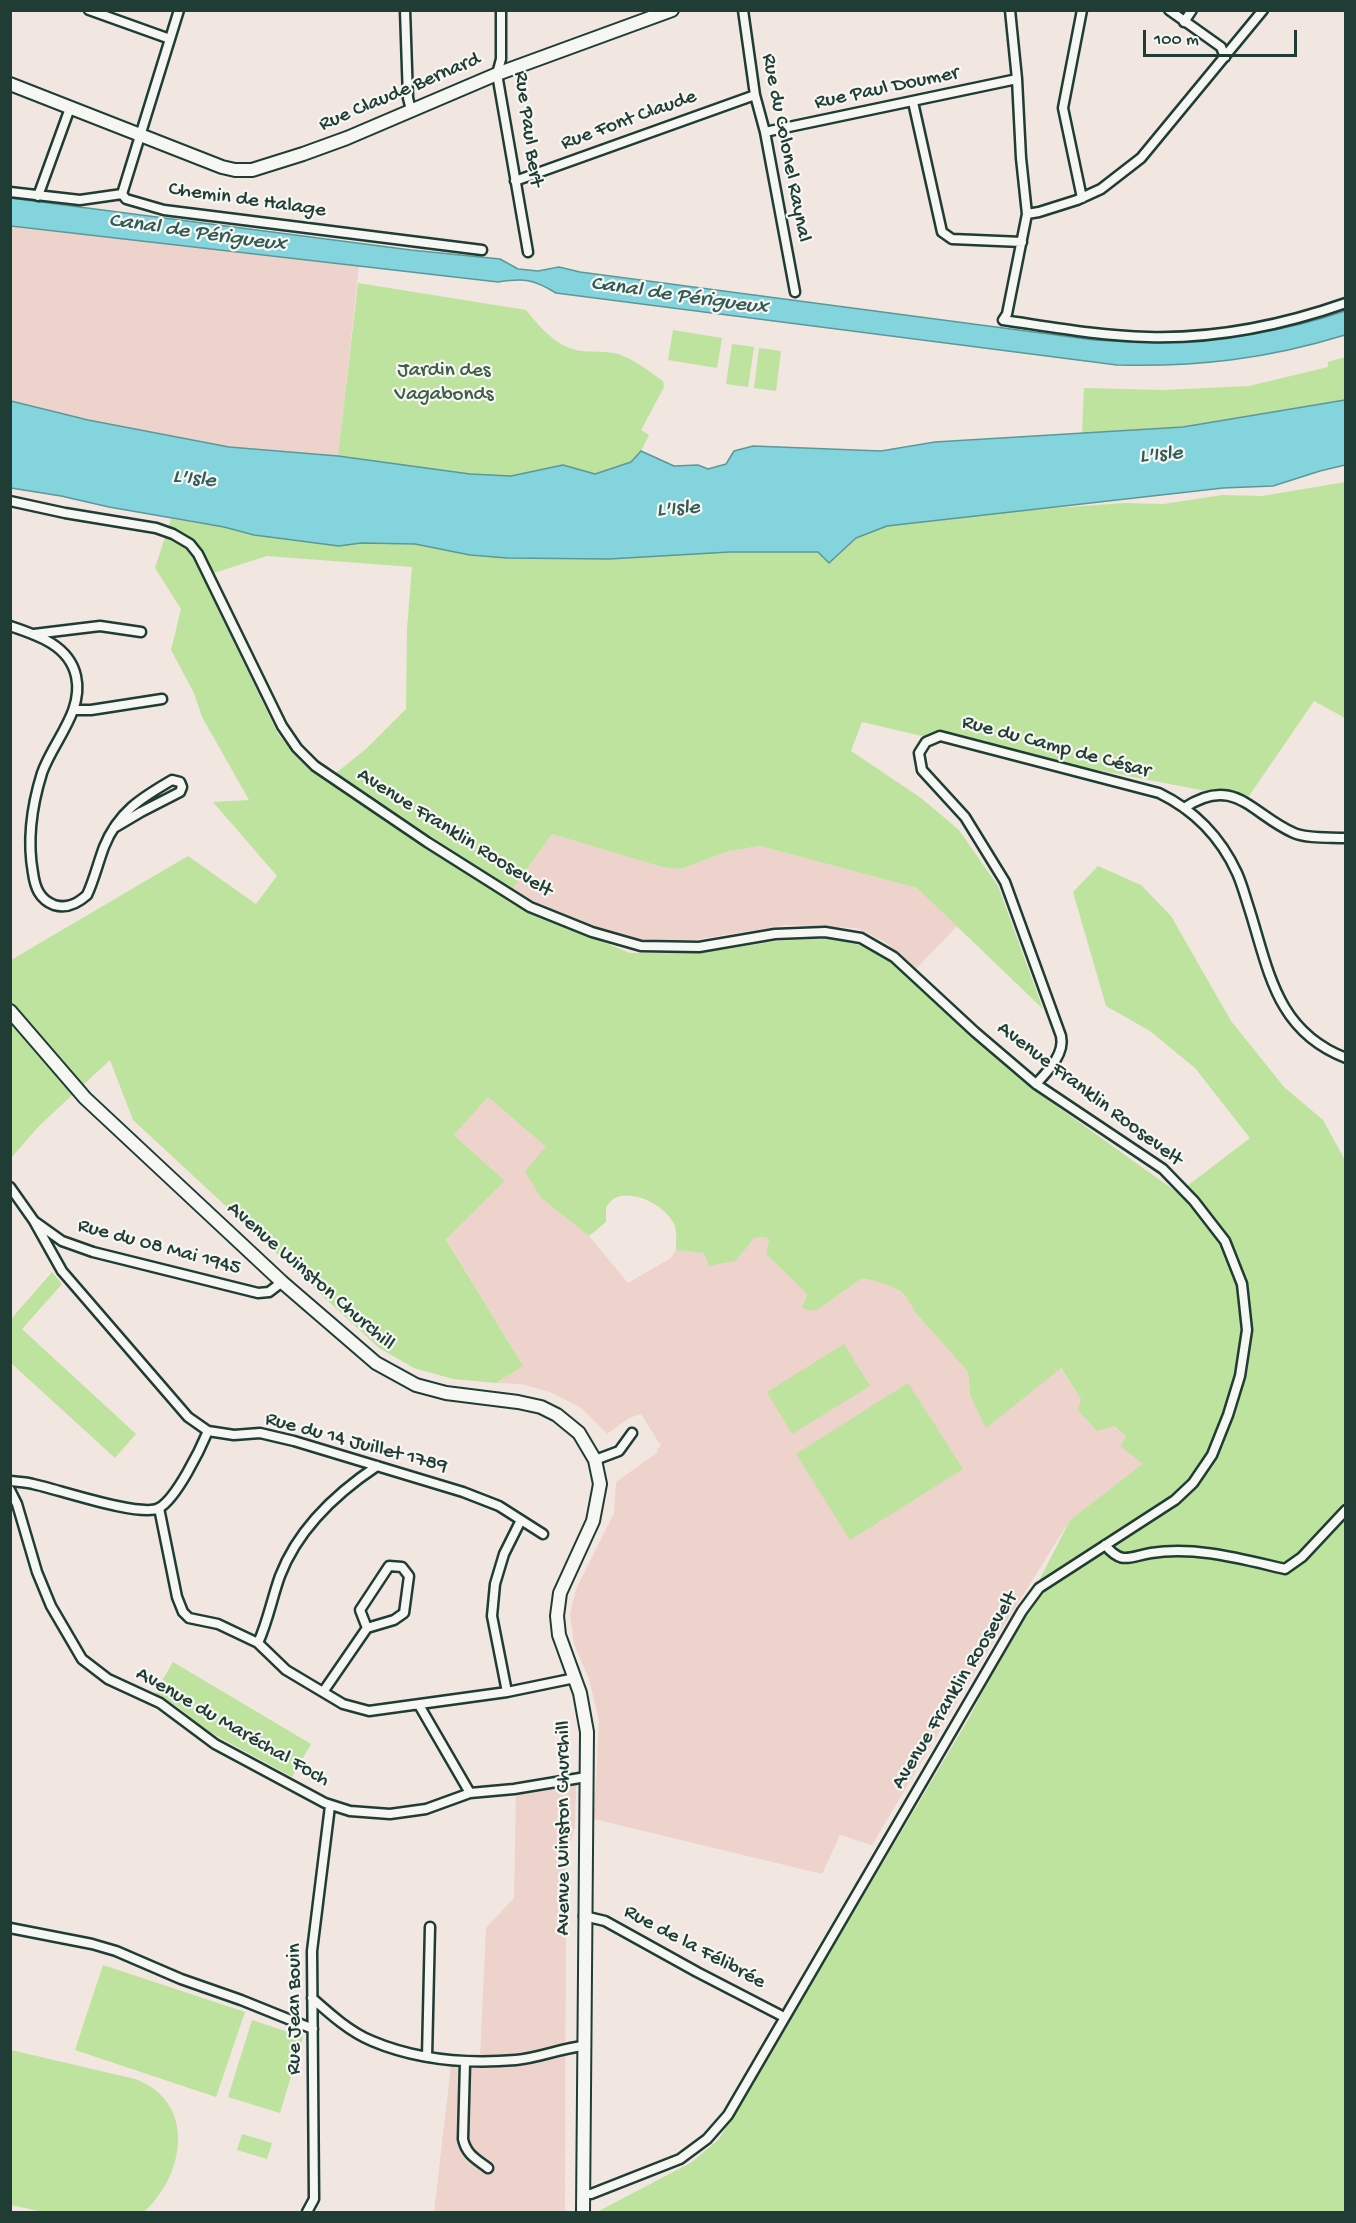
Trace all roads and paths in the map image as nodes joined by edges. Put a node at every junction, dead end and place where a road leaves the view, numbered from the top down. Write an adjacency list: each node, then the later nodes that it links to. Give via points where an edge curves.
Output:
1 (88, 10): 13 (street)
2 (178, 10): 13 (street)
3 (405, 10): 21 (street)
4 (501, 10): 15 (street, Rue Paul Bert, via 501,59)
5 (672, 10): 15 (main road, Rue Claude Bernard)
6 (743, 10): 18 (street, Rue du Colonel Raynal)
7 (1010, 10): 16 (street)
8 (1082, 10): 28 (street, via 1063,108)
9 (1169, 10): 12 (street)
10 (1192, 10): 12 (street)
11 (1263, 10): 14 (street)
12 (1184, 22): 14 (street, via 1221,47)
13 (170, 39): 23 (street)
14 (1225, 57): 28 (street, via 1141,158 1101,189)
15 (497, 74): 21 (main road, Rue Claude Bernard); 24 (street, Rue Paul Bert)
16 (1017, 79): 19 (street, Rue Paul Doumer); 29 (street)
17 (10, 84): 20 (main road, Rue Claude Bernard)
18 (755, 95): 22 (street, Rue du Colonel Raynal); 24 (street, Rue Font Claude)
19 (914, 102): 22 (street, Rue Paul Doumer); 30 (street, via 942,232 952,239)
20 (70, 108): 23 (main road, Rue Claude Bernard); 27 (street)
21 (411, 110): 23 (main road, Rue Claude Bernard, via 330,144 246,171 222,167)
22 (765, 132): 33 (street, Rue du Colonel Raynal)
23 (141, 136): 26 (street)
24 (515, 181): 32 (street, Rue Paul Bert)
25 (10, 192): 27 (street)
26 (122, 194): 27 (street, via 80,200); 31 (street, Chemin de Halage, via 126,199 164,210)
27 (38, 196)
28 (1082, 198): 29 (street)
29 (1027, 214): 30 (street)
30 (1022, 242): 34 (street, via 1003,320 1148,337 1200,335 1311,315)
31 (482, 250)
32 (528, 252)
33 (795, 292)
34 (1346, 303)
35 (10, 501): 46 (street, Avenue Franklin Roosevelt, via 156,528 190,544 282,726 297,748 315,766 530,907 592,932 641,946 699,947 775,934 825,932 861,938 894,957)
36 (10, 626): 38 (street)
37 (141, 632): 38 (street, via 99,626)
38 (33, 634): 40 (street, via 54,644 69,660 78,687)
39 (162, 699): 40 (street)
40 (74, 710): 42 (street, via 43,772 31,828 31,859 42,898 59,906 72,906 87,895)
41 (1184, 808): 43 (street, via 1206,796 1222,795 1244,800 1296,834); 45 (street, Rue du Camp de César, via 1210,830 1238,875 1275,993 1292,1021 1311,1040); 46 (street, Rue du Camp de César, via 1159,793 940,736 926,742 919,753 922,770 965,817 1005,882 1061,1036 1061,1051)
42 (114, 828): 42 (street, via 180,792 180,782 172,780 145,796 125,812)
43 (1346, 838)
44 (10, 1011): 49 (main road, Avenue Winston Churchill, via 84,1098)
45 (1346, 1058)
46 (1036, 1084): 60 (street, Avenue Franklin Roosevelt, via 1163,1169 1225,1241 1242,1284 1247,1330 1240,1376 1212,1455 1193,1483 1175,1500)
47 (10, 1187): 48 (street, Rue du 08 Mai 1945)
48 (34, 1221): 49 (street, Rue du 08 Mai 1945, via 62,1241 93,1252 258,1293 269,1292); 50 (street, via 62,1271 188,1417)
49 (282, 1282): 52 (main road, Avenue Winston Churchill, via 376,1364 394,1375 446,1393 541,1407 579,1433)
50 (208, 1431): 53 (street, Rue du 14 Juillet 1789, via 260,1433); 56 (street, via 176,1492)
51 (632, 1433): 52 (street, via 619,1451)
52 (596, 1460): 63 (main road, Avenue Winston Churchill, via 600,1484 597,1510 558,1602 559,1635)
53 (377, 1466): 58 (street, Rue du 14 Juillet 1789, via 486,1500); 62 (street, via 332,1500 295,1546)
54 (10, 1481): 56 (street, via 128,1508)
55 (10, 1490): 69 (street, Avenue du Maréchal Foch, via 51,1606 82,1659 108,1679 160,1702 215,1744)
56 (159, 1508): 62 (street, via 183,1612 189,1618 218,1624)
57 (1346, 1510): 60 (street, via 1302,1557 1285,1569 1206,1552 1152,1553 1124,1559 1114,1556)
58 (520, 1520): 59 (street, Rue du 14 Juillet 1789); 65 (street, via 495,1584 492,1616)
59 (543, 1534)
60 (1105, 1545): 74 (street, Avenue Franklin Roosevelt, via 1039,1588 1022,1611)
61 (367, 1628): 61 (street, via 404,1613 409,1576 402,1567 389,1566 360,1610); 64 (street)
62 (258, 1642): 64 (street, via 286,1670)
63 (575, 1677): 65 (street); 67 (main road, Avenue Winston Churchill, via 587,1732)
64 (323, 1692): 66 (street, via 343,1704 369,1711)
65 (507, 1692): 66 (street)
66 (419, 1704): 68 (street)
67 (586, 1777): 68 (street, Avenue du Maréchal Foch); 70 (main road, Avenue Winston Churchill)
68 (470, 1793): 69 (street, Avenue du Maréchal Foch, via 426,1809 390,1814)
69 (330, 1806): 73 (street, Rue Jean Bouin, via 312,1951)
70 (584, 1916): 74 (street, Rue de la Félibrée, via 605,1921); 76 (main road, Avenue Winston Churchill)
71 (10, 1928): 75 (street, via 116,1951)
72 (430, 1928): 77 (street)
73 (312, 1998): 75 (street, Rue Jean Bouin); 77 (street, via 351,2030 372,2041)
74 (784, 2017): 80 (street, Avenue Franklin Roosevelt, via 728,2115 707,2139 680,2159)
75 (313, 2029): 81 (street, Rue Jean Bouin, via 314,2199)
76 (584, 2046): 78 (street, via 518,2060); 80 (main road, Avenue Winston Churchill)
77 (428, 2057): 78 (street)
78 (465, 2062): 79 (street, via 463,2139 470,2155)
79 (488, 2168)
80 (583, 2194): 82 (main road, Avenue Winston Churchill)
81 (308, 2212)
82 (582, 2212)

